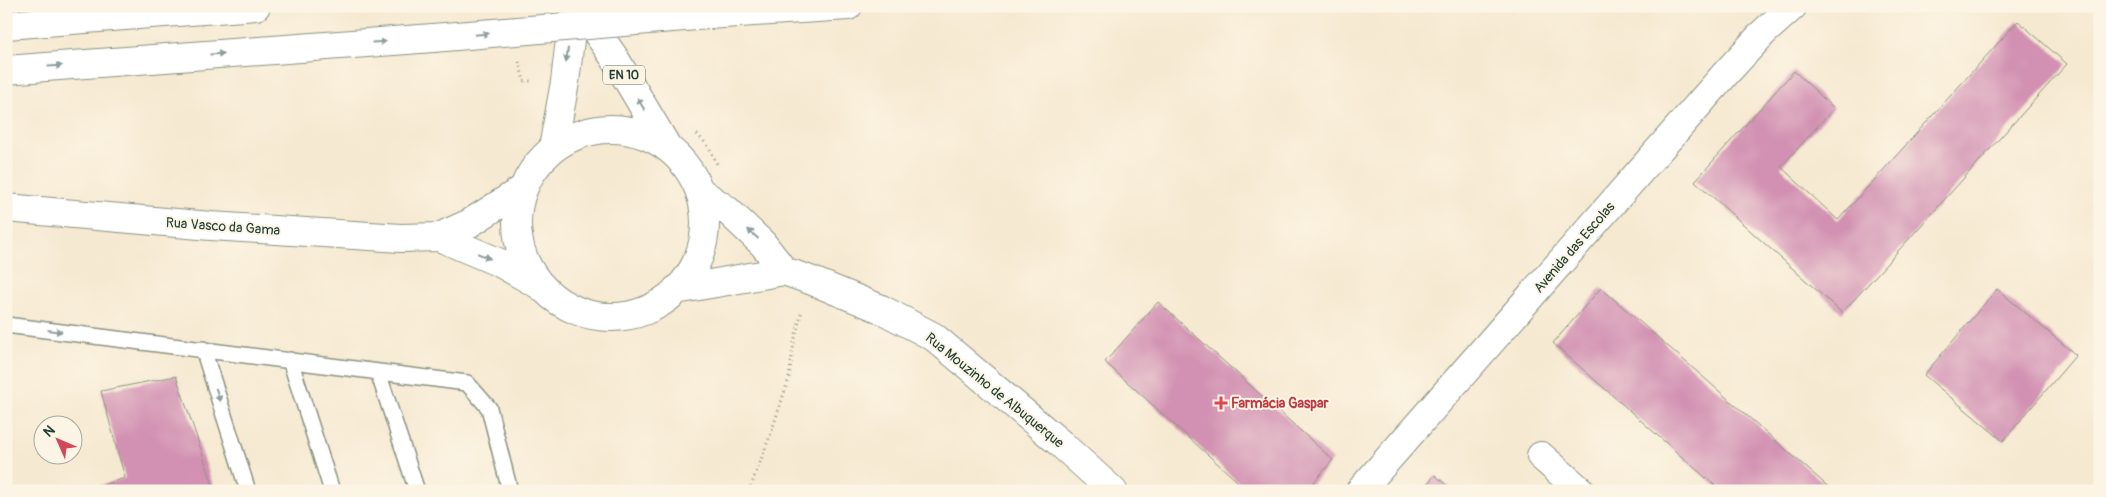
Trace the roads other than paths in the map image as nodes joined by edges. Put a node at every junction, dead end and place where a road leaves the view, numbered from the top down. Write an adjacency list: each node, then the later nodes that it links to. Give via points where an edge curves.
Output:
1 (256, 6): 6 (main road)
2 (574, 6): 9 (main road, one-way to 9, via 565,82)
3 (578, 6): 8 (main road, EN 10, one-way to 3, via 614,57)
4 (848, 6): 7 (main road, one-way to 4, bridge)
5 (1792, 6): 27 (main road, Avenida das Escolas, via 1721,79)
6 (6, 25)
7 (6, 70)
8 (666, 146): 9 (main road, EN 10, via 639,132 608,128 579,134); 11 (main road, EN 10, via 687,166)
9 (552, 148): 10 (main road, EN 10, via 535,167)
10 (523, 189): 13 (main road, Rua Vasco da Gama, via 470,223); 15 (main road, EN 10, via 516,223 523,257)
11 (700, 192): 14 (main road, one-way to 11, via 764,244 727,210); 16 (main road, EN 10, via 705,218 703,245 693,270)
12 (6, 208): 13 (main road, Rua Vasco da Gama, via 211,226 401,238)
13 (439, 237): 15 (main road, Rua Vasco da Gama, one-way to 15, via 500,263)
14 (784, 271): 16 (main road, Rua Mouzinho de Albuquerque); 26 (main road, Rua Mouzinho de Albuquerque, via 882,309 934,337)
15 (541, 286): 16 (main road, EN 10, via 560,302 583,313 607,317 632,314 656,306)
16 (676, 290)
17 (6, 326): 18 (lane, one-way to 18)
18 (203, 349): 19 (lane); 22 (lane, one-way to 22)
19 (290, 360): 20 (lane); 23 (lane)
20 (378, 372): 24 (lane); 25 (lane, via 466,383 489,408)
21 (1541, 456): 28 (main road)
22 (248, 491)
23 (332, 491)
24 (417, 491)
25 (510, 491)
26 (1113, 491)
27 (1360, 491)
28 (1581, 491)

